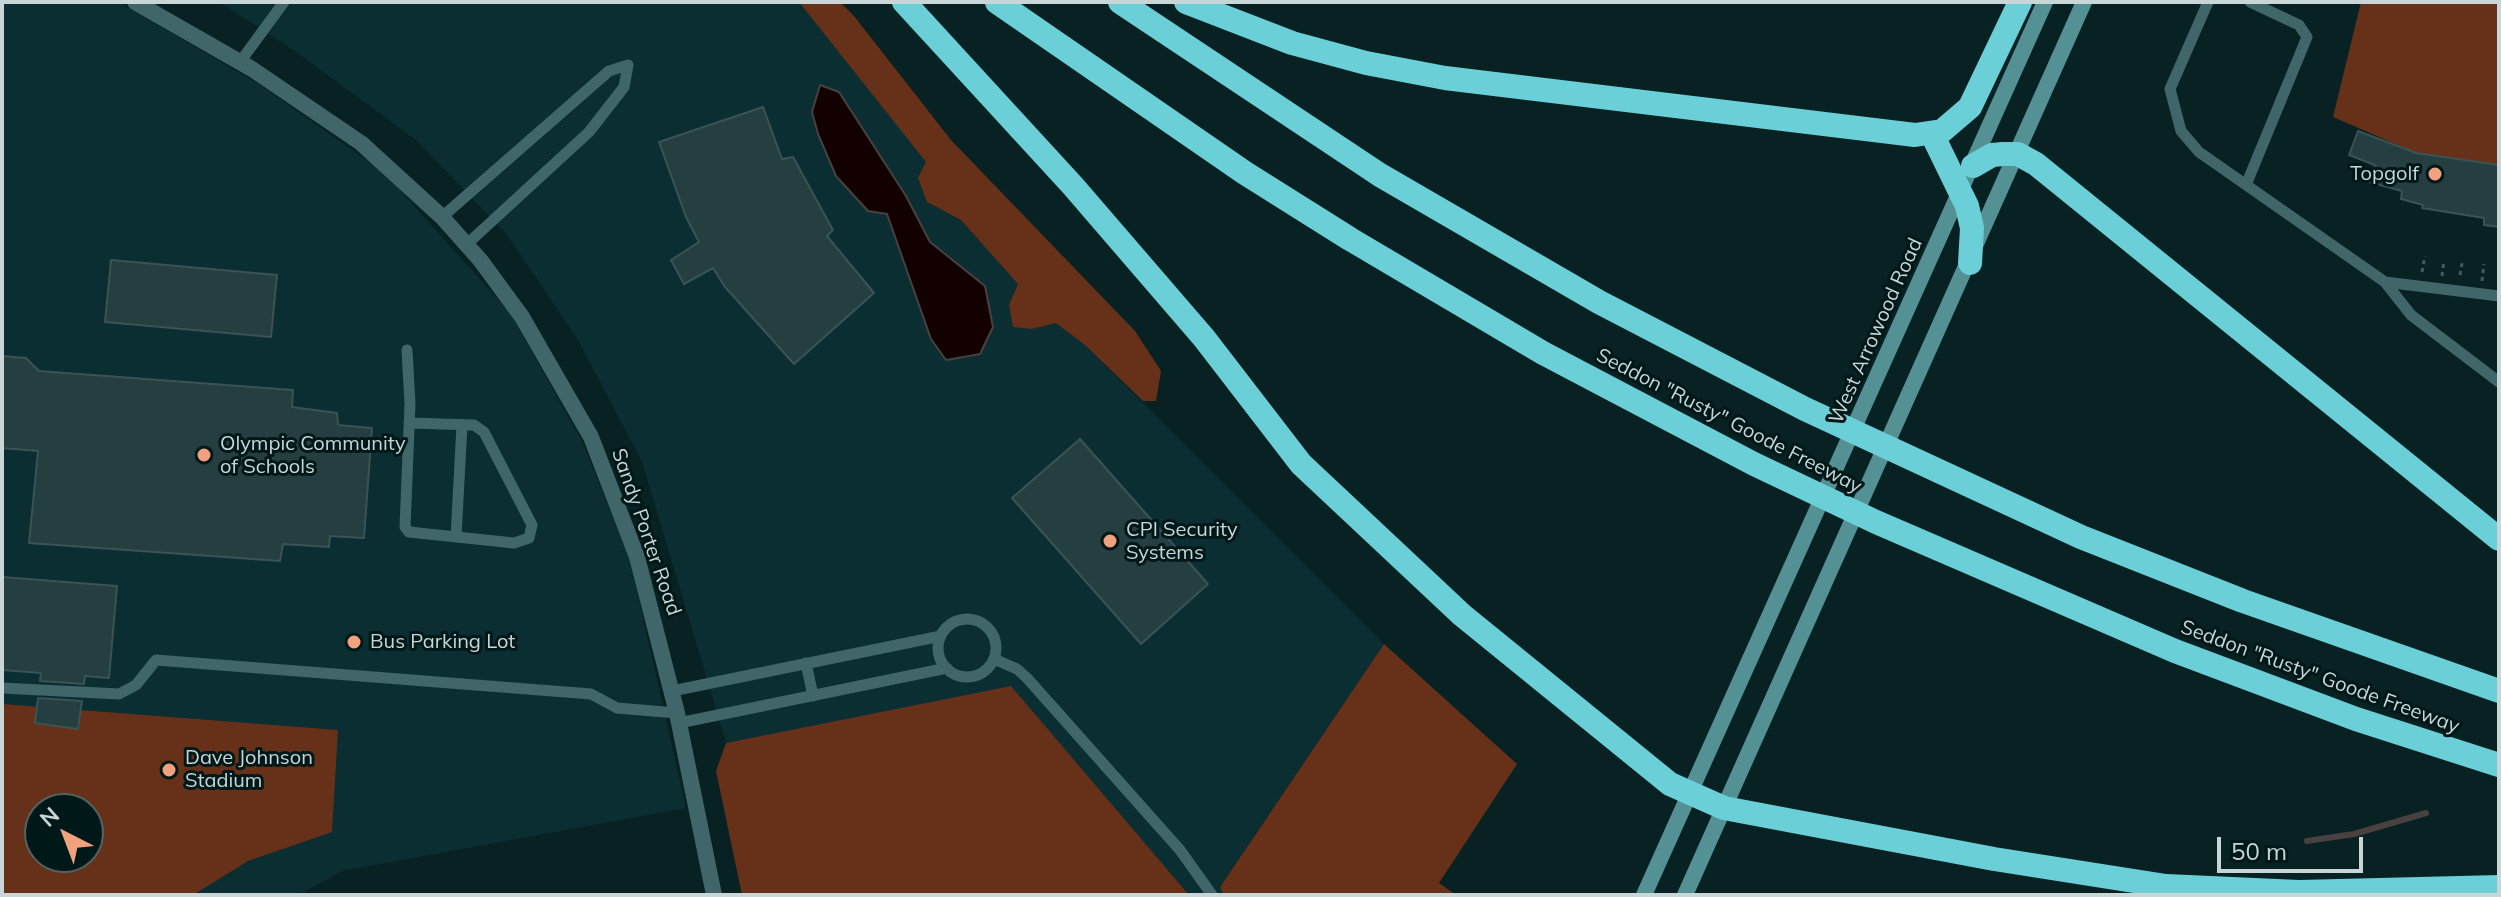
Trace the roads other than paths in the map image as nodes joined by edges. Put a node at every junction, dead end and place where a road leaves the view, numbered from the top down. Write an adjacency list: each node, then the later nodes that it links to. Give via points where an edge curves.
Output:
1 (135, 2): 12 (street, Sandy Porter Road)
2 (284, 2): 12 (lane)
3 (904, 2): 39 (highway, via 1073,186 1204,338 1311,474 1462,615 1670,784)
4 (997, 2): 38 (highway, Seddon "Rusty" Goode Freeway, via 1350,239 1543,353 1754,464 1890,529 2175,651 2356,719)
5 (1120, 2): 35 (highway, via 1394,183 1599,302 1805,409 2081,537 2243,601)
6 (1186, 2): 13 (highway, via 1292,43 1445,78)
7 (2020, 2): 13 (highway, via 1970,107 1958,121)
8 (2045, 2): 15 (main road, West Arrowood Road)
9 (2084, 2): 14 (main road)
10 (2208, 2): 16 (lane, via 2170,89 2181,131 2199,152)
11 (2250, 2): 16 (lane, via 2299,25 2307,37)
12 (240, 62): 18 (street, Sandy Porter Road, via 361,143)
13 (1932, 134): 17 (highway)
14 (2018, 154): 15 (highway, via 1992,155); 20 (main road); 28 (highway)
15 (1973, 166): 17 (main road, West Arrowood Road)
16 (2246, 185): 21 (lane)
17 (1962, 190): 20 (highway, via 1972,228); 39 (main road, West Arrowood Road)
18 (442, 217): 19 (street, Sandy Porter Road); 19 (lane, via 609,71 628,65 624,87 589,132)
19 (466, 245): 34 (street, Sandy Porter Road, via 522,317 591,437 637,557)
20 (1970, 263): 40 (main road)
21 (2385, 282): 22 (lane); 24 (lane, via 2411,315)
22 (2499, 296)
23 (407, 350): 25 (lane)
24 (2499, 382)
25 (410, 423): 26 (lane); 27 (lane, via 405,527 409,532)
26 (462, 425): 27 (lane); 27 (lane, via 484,432 532,525 529,538 514,543)
27 (456, 537)
28 (2499, 539)
29 (941, 636): 30 (lane, via 954,622 982,623 994,637); 31 (lane); 32 (lane, via 939,655)
30 (994, 659): 32 (lane, via 976,675 958,675); 43 (lane, via 1027,678 1180,850)
31 (806, 663): 34 (lane); 36 (lane)
32 (947, 668): 36 (lane)
33 (2, 688): 37 (lane, via 119,694 136,685 156,660 591,694 617,708)
34 (672, 691): 37 (street, Sandy Porter Road)
35 (2499, 691)
36 (813, 696): 37 (lane)
37 (678, 718): 42 (street, Sandy Porter Road)
38 (2499, 765)
39 (1690, 794): 40 (highway); 44 (main road, West Arrowood Road)
40 (1724, 808): 41 (highway, via 2166,886 2299,892); 45 (main road)
41 (2499, 887)
42 (714, 895)
43 (1212, 895)
44 (1644, 895)
45 (1685, 895)

